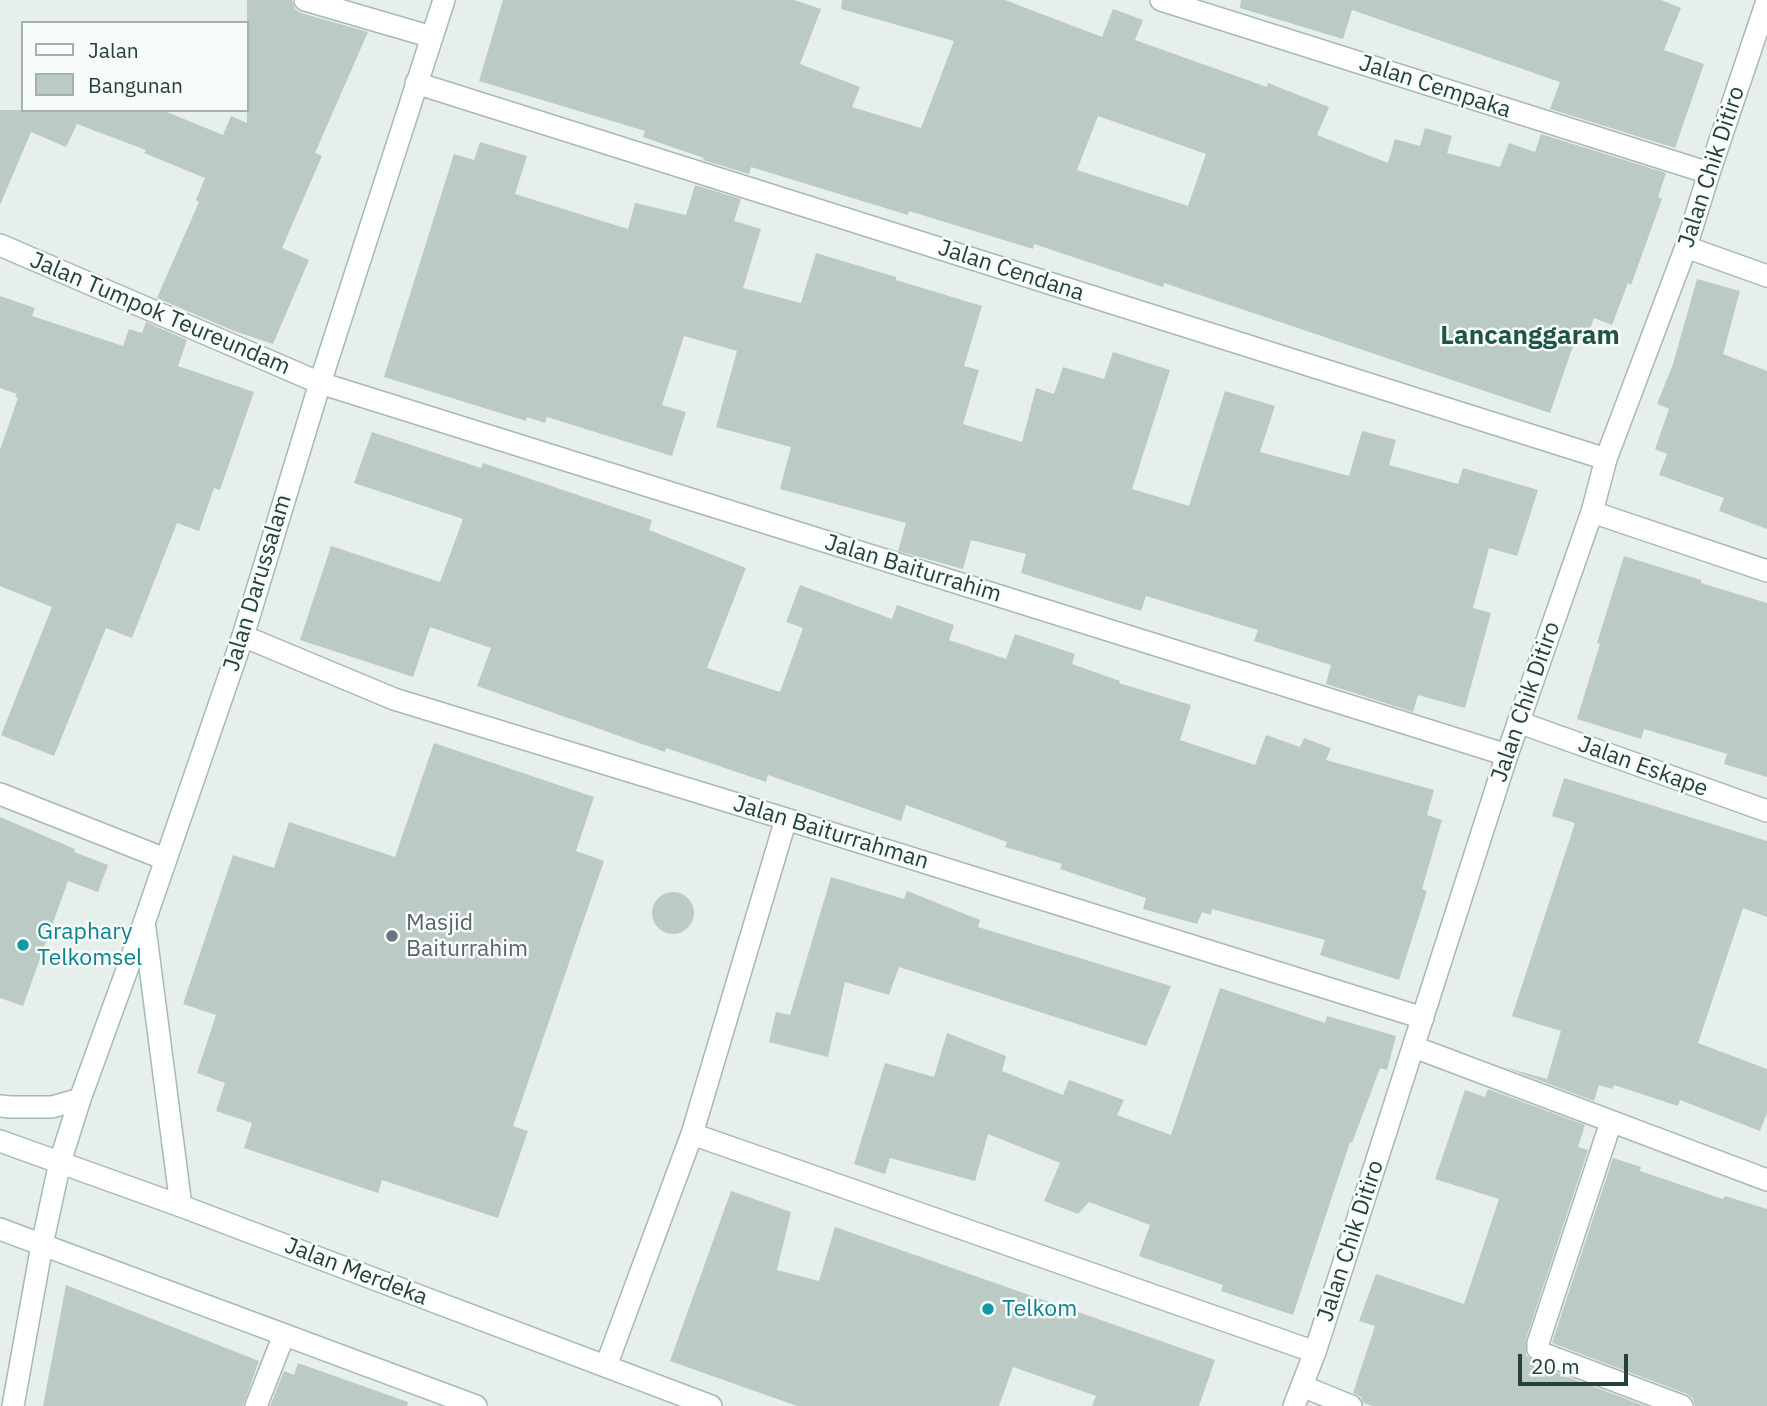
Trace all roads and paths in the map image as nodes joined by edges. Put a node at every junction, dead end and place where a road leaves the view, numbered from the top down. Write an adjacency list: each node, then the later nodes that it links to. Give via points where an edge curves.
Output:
1 (305, 0): 5 (street)
2 (444, 0): 5 (street, Jalan Darussalam)
3 (1161, 0): 7 (street, Jalan Cempaka)
4 (1767, 1): 7 (street, Jalan Chik Ditiro)
5 (432, 37): 6 (street, Jalan Darussalam)
6 (416, 83): 11 (street, Jalan Darussalam); 12 (street, Jalan Cendana)
7 (1709, 173): 9 (street, Jalan Chik Ditiro)
8 (0, 245): 11 (street, Jalan Tumpok Teureundam)
9 (1686, 247): 10 (street); 12 (street, Jalan Chik Ditiro)
10 (1767, 276)
11 (320, 383): 15 (street, Jalan Darussalam); 17 (street, Jalan Baiturrahim)
12 (1606, 459): 13 (street, Jalan Chik Ditiro)
13 (1592, 512): 14 (street); 16 (street, Jalan Chik Ditiro)
14 (1767, 571)
15 (243, 636): 20 (street, Jalan Baiturrahman, via 394,699); 21 (street, Jalan Darussalam)
16 (1518, 722): 17 (street, Jalan Chik Ditiro); 19 (street, Jalan Eskape)
17 (1507, 755): 23 (street, Jalan Chik Ditiro)
18 (0, 794): 21 (street)
19 (1767, 811)
20 (786, 819): 23 (street, Jalan Baiturrahman); 28 (street)
21 (165, 859): 22 (street, Jalan Darussalam)
22 (144, 923): 25 (street, Jalan Darussalam); 32 (street)
23 (1423, 1018): 24 (street, Jalan Chik Ditiro)
24 (1414, 1047): 27 (street); 36 (street, Jalan Chik Ditiro)
25 (80, 1099): 26 (street, via 52,1107); 30 (street, Jalan Darussalam)
26 (0, 1106)
27 (1611, 1122): 31 (street); 44 (street, via 1538,1349)
28 (692, 1134): 36 (street); 37 (street)
29 (0, 1141): 30 (street, Jalan Merdeka)
30 (60, 1162): 32 (street, Jalan Merdeka); 34 (street, Jalan Darussalam)
31 (1767, 1180)
32 (181, 1206): 37 (street, Jalan Merdeka)
33 (0, 1229): 34 (street)
34 (42, 1245): 35 (street); 39 (street, Jalan Darussalam)
35 (284, 1335): 40 (street); 41 (street)
36 (1315, 1352): 38 (street, Jalan Chik Ditiro)
37 (606, 1366): 42 (street, Jalan Merdeka)
38 (1298, 1396): 43 (street)
39 (13, 1406)
40 (256, 1406)
41 (476, 1406)
42 (711, 1406)
43 (1351, 1406)
44 (1682, 1406)

